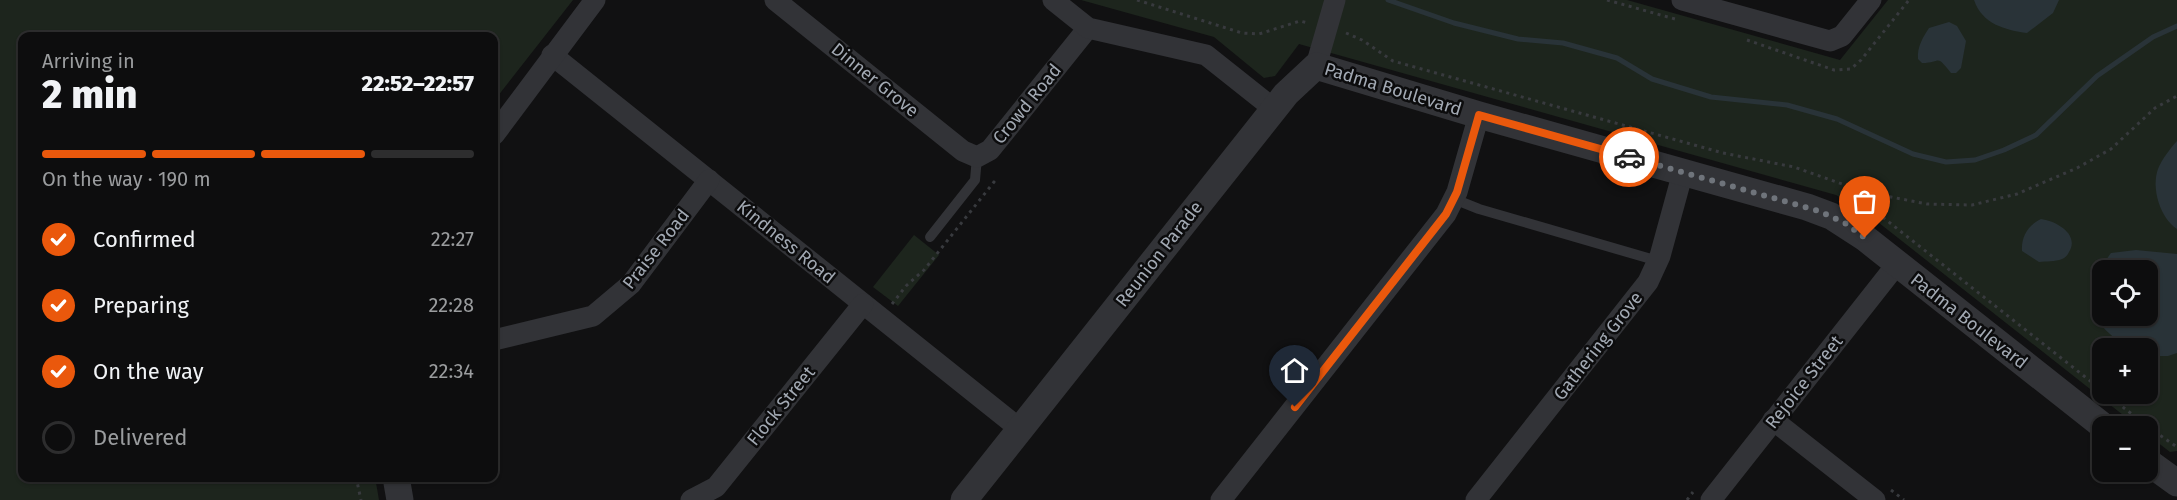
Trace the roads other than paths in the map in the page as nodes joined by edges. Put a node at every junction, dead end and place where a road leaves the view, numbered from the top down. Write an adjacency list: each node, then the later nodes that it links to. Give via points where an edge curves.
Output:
1 (595, 0): 8 (street)
2 (775, 0): 13 (street, Dinner Grove, via 963,151)
3 (1053, 0): 7 (street)
4 (1335, 0): 9 (street)
5 (1871, 0): 6 (street, via 1842,36 1830,41)
6 (1687, 1)
7 (1088, 28): 10 (street, via 1206,55); 13 (street, Crowd Road, via 990,150)
8 (552, 55): 12 (street); 15 (street, Kindness Road)
9 (1316, 66): 10 (street, Reunion Parade); 11 (street, Padma Boulevard)
10 (1274, 110): 24 (street, Reunion Parade)
11 (1479, 115): 14 (street, Padma Boulevard); 16 (street)
12 (498, 129)
13 (977, 157): 17 (lane, Crowd Road, via 975,180)
14 (1683, 172): 18 (street, Gathering Grove); 19 (street, Padma Boulevard, via 1832,216)
15 (709, 180): 20 (street, Kindness Road); 21 (street, Praise Road, via 631,284 593,316)
16 (1454, 199): 18 (lane); 31 (street, via 1440,224)
17 (930, 237)
18 (1658, 261): 32 (street, Gathering Grove, via 1644,287)
19 (1898, 264): 22 (street, Padma Boulevard); 23 (street, Rejoice Street)
20 (863, 304): 24 (street, Kindness Road); 29 (street, Flock Street, via 716,487)
21 (498, 339)
22 (2092, 417)
23 (1773, 420): 33 (street, Rejoice Street); 34 (street)
24 (1020, 429): 30 (street, Reunion Parade)
25 (2158, 469): 27 (street)
26 (397, 482): 28 (street)
27 (2177, 483)
28 (400, 500)
29 (691, 500)
30 (964, 500)
31 (1221, 500)
32 (1476, 500)
33 (1711, 500)
34 (1875, 500)

